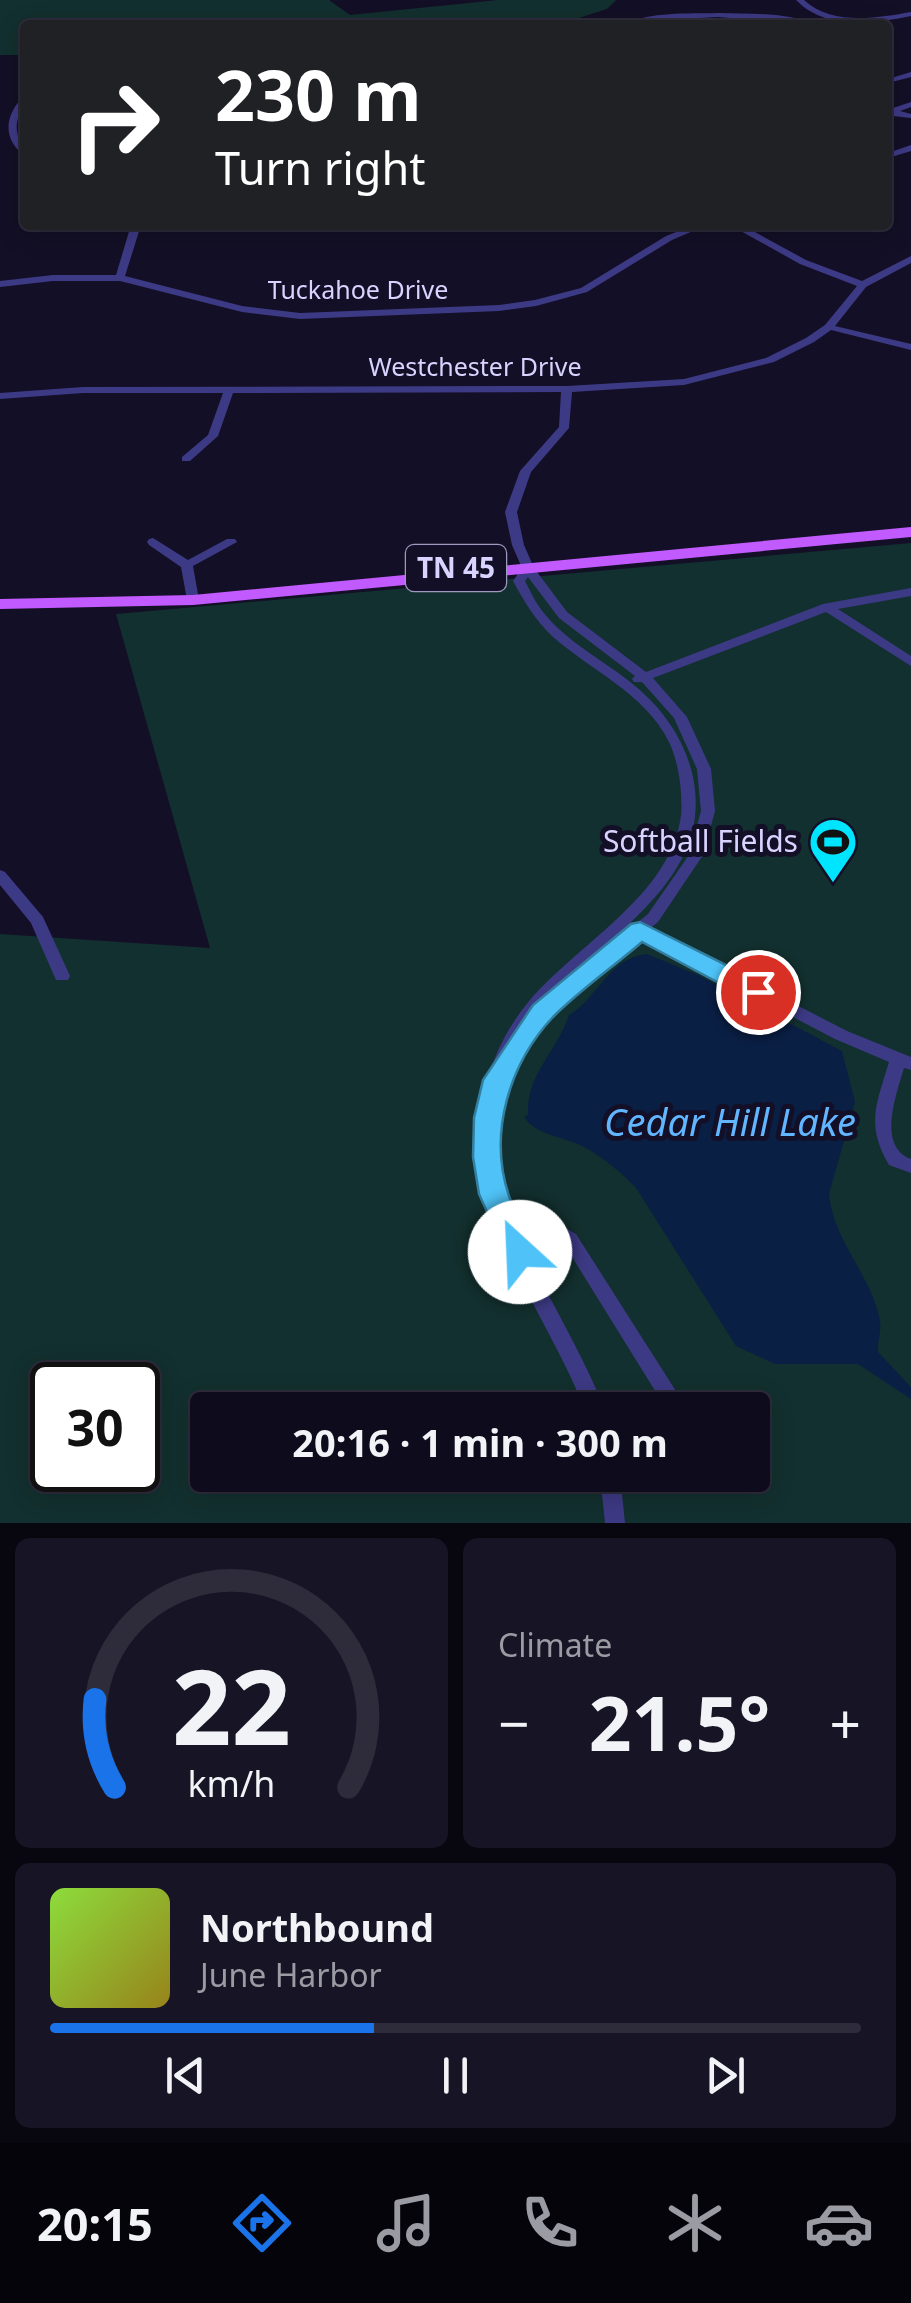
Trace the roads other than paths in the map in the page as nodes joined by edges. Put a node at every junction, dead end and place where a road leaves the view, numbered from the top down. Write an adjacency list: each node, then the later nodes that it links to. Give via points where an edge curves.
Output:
1 (788, 0): 2 (street)
2 (799, 0): 3 (street, via 822,14)
3 (907, 15)
4 (645, 20): 5 (street)
5 (786, 20)
6 (911, 104): 8 (street)
7 (20, 106): 10 (street, via 11,128)
8 (892, 113): 9 (street)
9 (911, 116)
10 (20, 149)
11 (134, 230): 15 (street)
12 (689, 230): 15 (street, Tuckahoe Drive, via 584,290 499,308 300,316 242,309)
13 (744, 230): 17 (street, via 802,262)
14 (911, 260): 17 (street, Westchester Drive)
15 (120, 278): 16 (street, Tuckahoe Drive)
16 (0, 284)
17 (863, 284): 18 (street, Westchester Drive)
18 (829, 327): 19 (street); 21 (street, Westchester Drive, via 728,373)
19 (911, 347)
20 (229, 390): 21 (street, Westchester Drive); 22 (street, Westchester Drive); 23 (street, via 213,436)
21 (567, 390): 29 (street, via 564,428 526,471 511,512)
22 (0, 396)
23 (186, 459)
24 (911, 524): 29 (main road, TN 45)
25 (911, 532): 29 (main road, TN 45)
26 (153, 542): 28 (street)
27 (231, 542): 28 (street)
28 (187, 565): 32 (street)
29 (526, 565): 32 (main road, TN 45); 36 (street, via 572,624)
30 (911, 592): 34 (street)
31 (0, 595): 32 (main road, TN 45)
32 (193, 595): 33 (main road, TN 45)
33 (0, 604)
34 (826, 607): 35 (street); 36 (street)
35 (911, 662)
36 (636, 680): 38 (street, via 674,740 687,773 690,808 670,869); 39 (street, via 680,716 698,749 708,812 688,870)
37 (0, 875): 40 (street, via 38,921)
38 (624, 922): 39 (street); 42 (street, via 528,1012)
39 (640, 930): 41 (street); 42 (street, via 542,1012)
40 (62, 976)
41 (905, 1062): 43 (street, via 881,1122 895,1160)
42 (497, 1080): 44 (street, via 488,1157)
43 (911, 1166)
44 (500, 1212): 45 (street); 46 (street, via 570,1240)
45 (588, 1392)
46 (667, 1392)
47 (612, 1492): 48 (street)
48 (615, 1523)

